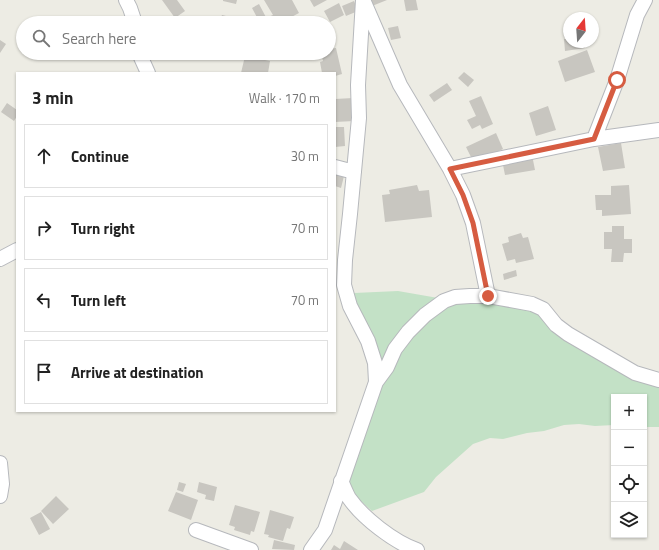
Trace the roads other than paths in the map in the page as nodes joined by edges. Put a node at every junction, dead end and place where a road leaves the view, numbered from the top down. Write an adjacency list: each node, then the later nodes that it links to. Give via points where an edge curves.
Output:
1 (126, 0): 4 (street)
2 (363, 0): 10 (street, via 400,85); 11 (street, via 358,85 359,118)
3 (645, 0): 8 (street, via 637,15 617,80)
4 (133, 16)
5 (142, 60): 6 (street)
6 (148, 72)
7 (659, 130): 8 (street)
8 (594, 139): 10 (street)
9 (336, 167): 11 (street)
10 (450, 169): 15 (street, via 473,223)
11 (354, 172): 14 (street)
12 (16, 251): 13 (street)
13 (0, 259)
14 (340, 285): 17 (street, via 368,341 375,362)
15 (488, 296): 16 (street, via 525,302 543,309 556,326 568,334 635,373); 17 (street, via 455,297 444,301 425,315 395,349 387,367)
16 (659, 380)
17 (376, 382): 19 (street)
18 (0, 463): 20 (street)
19 (341, 481): 23 (street, via 325,530); 24 (street, via 348,496 363,514 390,536)
20 (0, 496)
21 (196, 530): 22 (street)
22 (251, 550)
23 (311, 550)
24 (417, 550)

